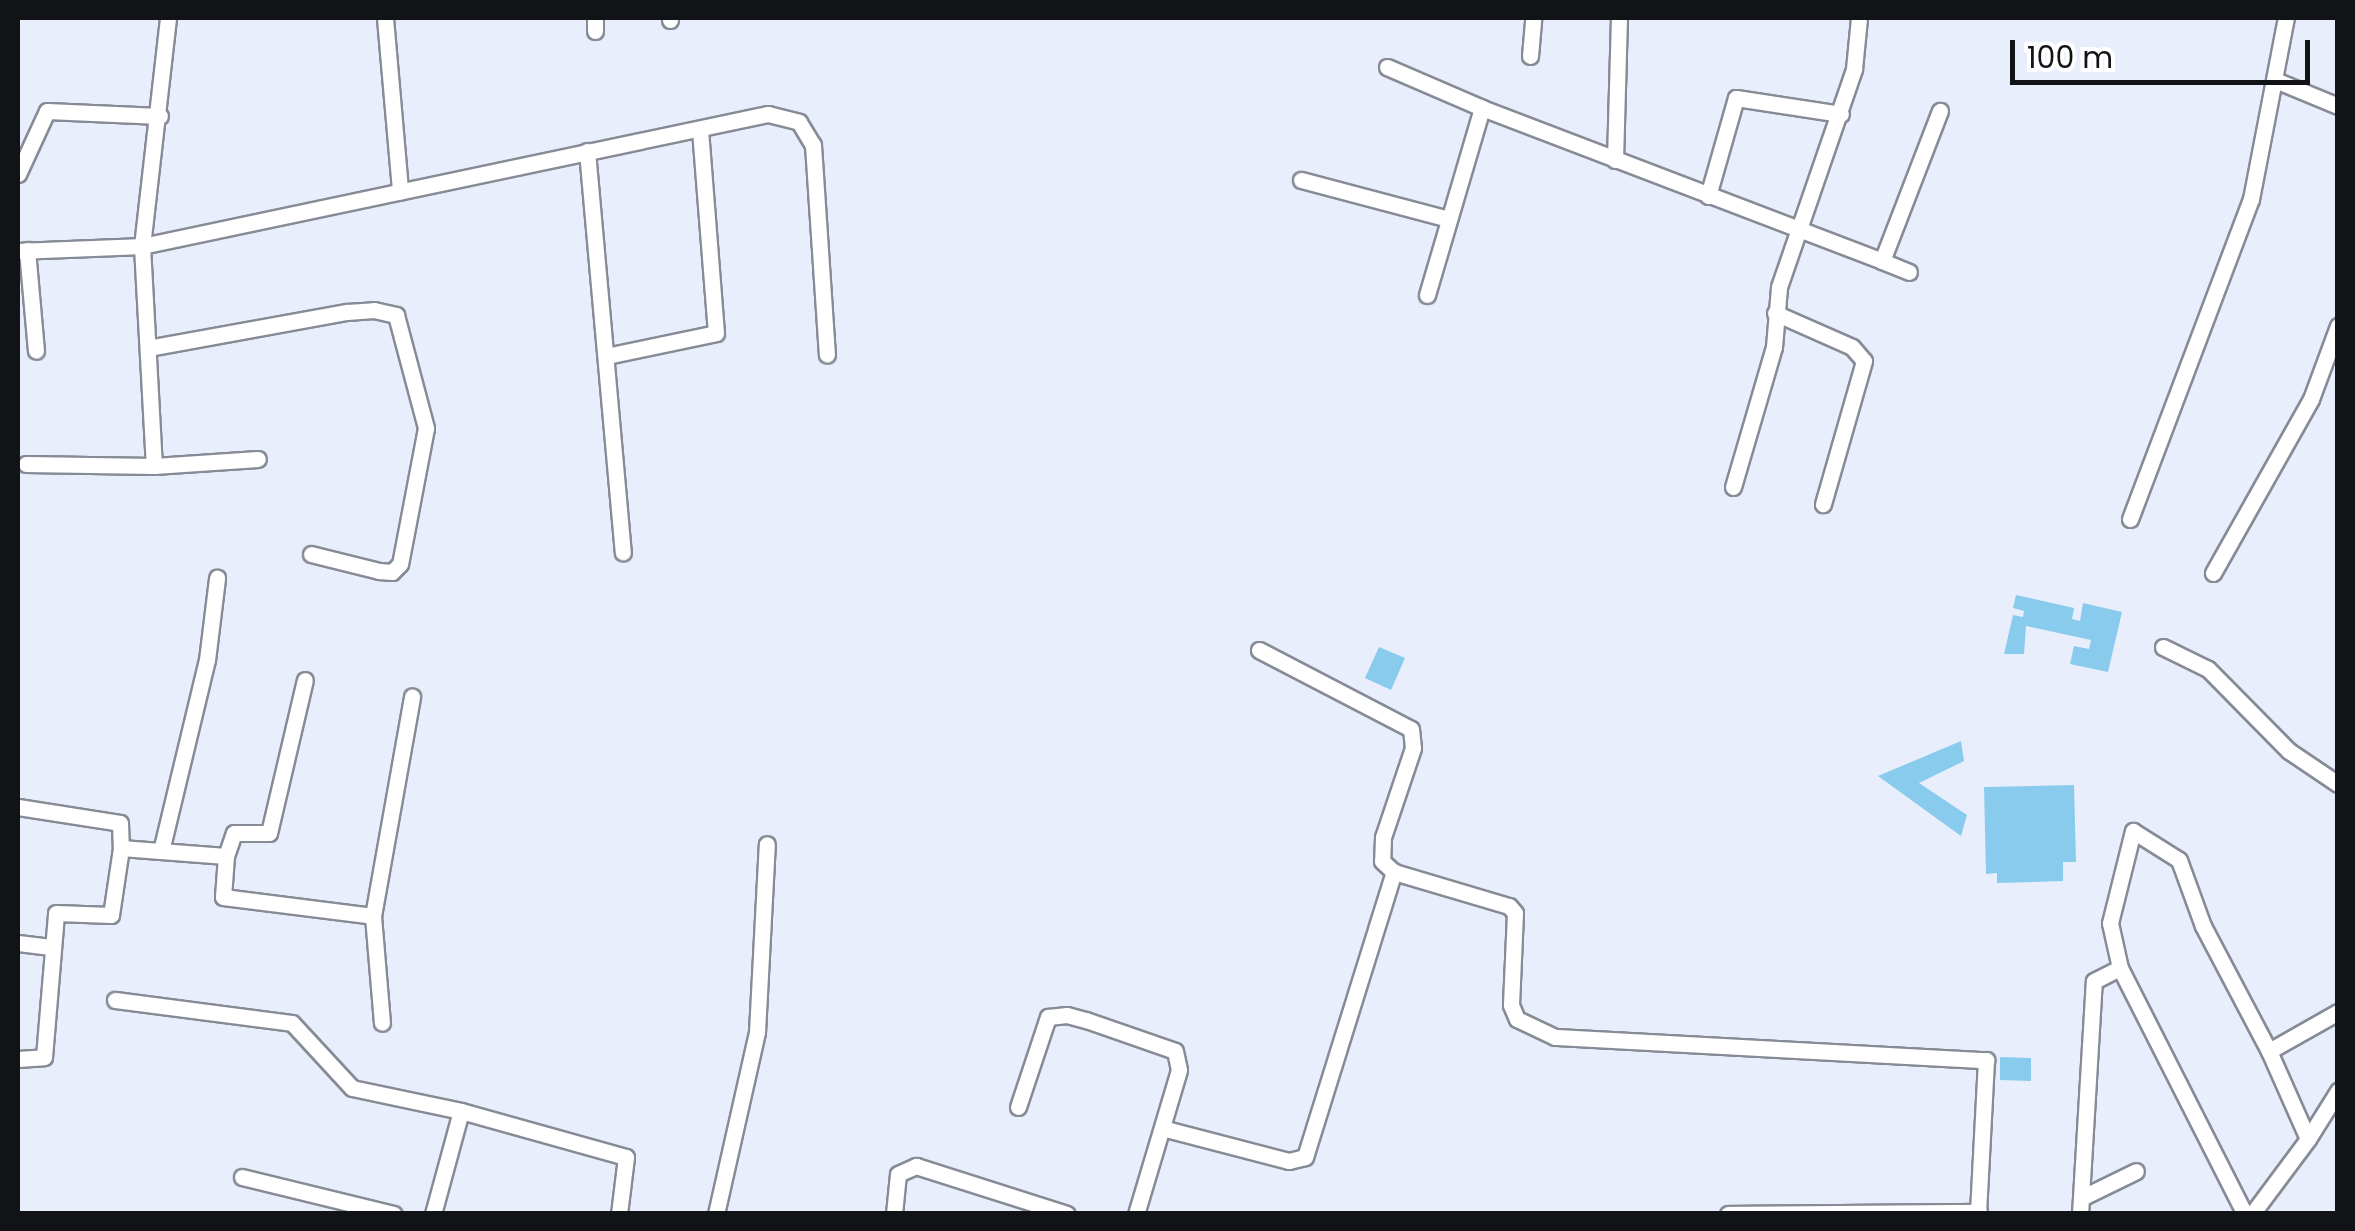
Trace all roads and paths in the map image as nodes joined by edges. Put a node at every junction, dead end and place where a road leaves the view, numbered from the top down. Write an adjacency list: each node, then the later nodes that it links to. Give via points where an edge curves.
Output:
1 (168, 18): 14 (street)
2 (385, 18): 20 (street)
3 (1533, 18): 7 (street)
4 (1619, 18): 17 (street)
5 (1859, 18): 13 (street)
6 (2286, 18): 9 (street)
7 (1530, 56)
8 (1387, 67): 11 (street)
9 (2275, 80): 10 (street); 40 (street, via 2251,199)
10 (2338, 106)
11 (1482, 108): 17 (street); 22 (street)
12 (1940, 111): 26 (street)
13 (1840, 114): 21 (street, via 1736,98); 23 (street)
14 (160, 116): 18 (street, via 48,110); 24 (street)
15 (700, 131): 16 (street); 33 (street, via 768,114 799,122 813,145); 34 (street, via 716,332)
16 (587, 150): 20 (street); 34 (street)
17 (1616, 160): 21 (street)
18 (18, 174)
19 (1301, 180): 22 (street)
20 (400, 191): 24 (street)
21 (1708, 196): 23 (street)
22 (1450, 218): 28 (street)
23 (1796, 228): 26 (street); 29 (street)
24 (142, 246): 25 (street); 31 (street)
25 (22, 250): 32 (street)
26 (1882, 261): 27 (street)
27 (1909, 272)
28 (1427, 295)
29 (1775, 313): 38 (street, via 1774,347); 39 (street, via 1852,346 1864,361)
30 (2336, 336): 43 (street, via 2311,399)
31 (148, 348): 37 (street); 42 (street, via 347,312 396,316 426,428 400,564 392,572 379,571)
32 (36, 351)
33 (827, 355)
34 (606, 356): 41 (street)
35 (258, 458): 37 (street)
36 (26, 464): 37 (street)
37 (154, 466)
38 (1733, 488)
39 (1823, 504)
40 (2130, 519)
41 (623, 552)
42 (311, 554)
43 (2213, 573)
44 (217, 578): 53 (street, via 208,660)
45 (2163, 647): 49 (street, via 2208,669 2289,750)
46 (1258, 650): 55 (street, via 1411,729 1413,748 1380,852)
47 (305, 680): 54 (street, via 269,833 234,834)
48 (412, 696): 56 (street)
49 (2338, 784)
50 (18, 807): 52 (street, via 120,822)
51 (767, 844): 78 (street, via 757,1032)
52 (121, 848): 53 (street); 58 (street, via 112,915 58,911)
53 (161, 850): 54 (street)
54 (226, 856): 56 (street, via 223,897)
55 (1394, 872): 68 (street, via 1305,1157 1289,1161); 74 (street, via 1516,913 1511,1005 1528,1027 1555,1038 1986,1060)
56 (373, 916): 62 (street)
57 (18, 943): 58 (street)
58 (50, 947): 64 (street, via 44,1057)
59 (2120, 968): 63 (street, via 2110,923 2132,831 2179,860 2203,926); 72 (street, via 2094,982); 83 (street)
60 (116, 1000): 67 (street, via 292,1023 352,1088)
61 (2338, 1012): 63 (street)
62 (382, 1023)
63 (2269, 1051): 69 (street)
64 (18, 1059)
65 (2338, 1091): 69 (street)
66 (1018, 1106): 68 (street, via 1044,1023 1066,1014 1176,1051 1179,1070)
67 (460, 1111): 76 (street); 77 (street, via 626,1157)
68 (1162, 1128): 81 (street)
69 (2308, 1139): 83 (street)
70 (2136, 1171): 72 (street)
71 (242, 1177): 75 (street)
72 (2081, 1206)
73 (1833, 1212): 74 (street); 82 (street)
74 (1978, 1213)
75 (394, 1214)
76 (433, 1214)
77 (619, 1214)
78 (716, 1214)
79 (894, 1214): 80 (street, via 898,1174 916,1166)
80 (1067, 1214)
81 (1136, 1214)
82 (1728, 1214)
83 (2249, 1214)

